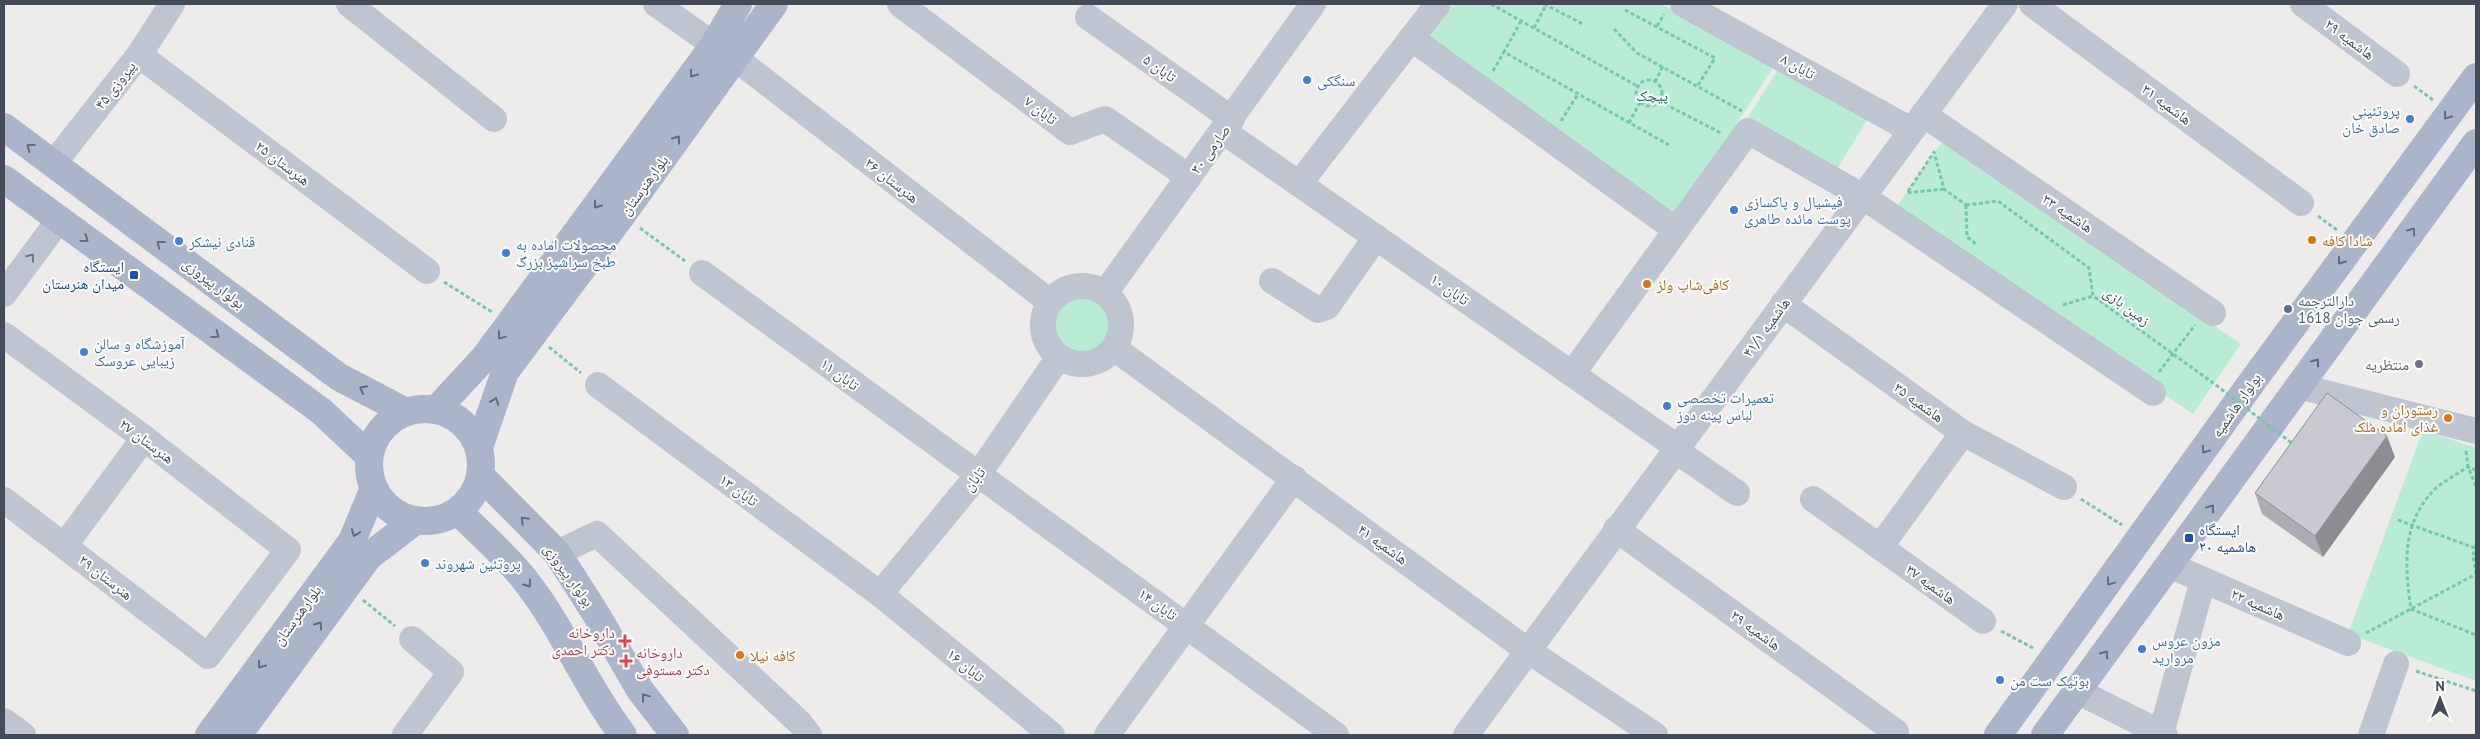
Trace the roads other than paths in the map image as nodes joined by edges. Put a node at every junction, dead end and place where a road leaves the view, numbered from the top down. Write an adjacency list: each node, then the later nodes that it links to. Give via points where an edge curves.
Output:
1 (172, 4): 16 (street, پیروزی ۴۵)
2 (349, 4): 19 (street)
3 (656, 4): 15 (street, هنرستان ۲۶)
4 (738, 4): 15 (main road, بلوارهنرستان)
5 (774, 4): 15 (main road, بلوارهنرستان)
6 (900, 4): 25 (street, تابان ۷, via 1070,132 1105,119)
7 (1313, 4): 21 (street, صارمی ۳۰)
8 (1438, 4): 14 (street)
9 (1683, 4): 20 (street, تابان ۸)
10 (2005, 4): 20 (street, هاشمیه ۴۱/۱)
11 (2032, 4): 29 (street, هاشمیه ۳۱)
12 (2303, 4): 17 (street, هاشمیه ۲۹)
13 (1088, 17): 21 (street, تابان ۵)
14 (1411, 38): 27 (street); 31 (street)
15 (724, 52): 38 (street, هنرستان ۲۶); 49 (main road, بلوارهنرستان, one-way to 49, via 484,358); 55 (main road, بلوارهنرستان, one-way to 15, via 505,372 622,215)
16 (138, 55): 24 (street, پیروزی ۴۵); 33 (street, هنرستان ۲۵)
17 (2397, 74)
18 (2476, 77): 48 (main road, بولوار هاشمیه, one-way to 48, via 2354,243)
19 (494, 119)
20 (1917, 122): 28 (street, هاشمیه ۴۱/۱); 40 (street, هاشمیه ۳۳)
21 (1227, 125): 25 (street, صارمی ۳۰); 27 (street, تابان ۱۰)
22 (4, 127): 24 (main road, بولوار پیروزی, one-way to 22)
23 (2476, 143): 46 (main road, one-way to 23)
24 (53, 164): 50 (main road, بولوار پیروزی, one-way to 24, via 339,377)
25 (1190, 177): 36 (street, صارمی ۳۰)
26 (4, 179): 30 (main road)
27 (1299, 184): 32 (street, تابان ۱۰)
28 (1862, 196): 31 (street, via 1744,137); 39 (street, هاشمیه ۴۱/۱); 47 (street)
29 (2301, 204)
30 (59, 220): 37 (street, one-way to 30); 57 (main road, one-way to 57, via 322,411)
31 (1676, 230): 44 (street)
32 (1376, 237): 35 (street, via 1327,307 1318,310); 44 (street, تابان ۱۰)
33 (427, 271)
34 (702, 273): 58 (street, تابان ۱۱)
35 (1272, 281)
36 (1105, 293): 38 (street, via 1091,287 1076,286 1066,289); 42 (street, via 1118,309 1121,319 1119,339)
37 (4, 294)
38 (1050, 302): 43 (street, via 1043,331 1051,350)
39 (1783, 304): 53 (street, هاشمیه ۳۵); 56 (street, هاشمیه ۴۱/۱)
40 (2210, 311)
41 (4, 335): 54 (street, هنرستان ۲۷)
42 (1114, 348): 43 (street, via 1107,356 1088,364); 60 (street, هاشمیه ۴۱)
43 (1058, 357): 58 (street, تابان)
44 (1572, 374): 56 (street, تابان ۱۰)
45 (598, 386): 74 (street, تابان ۱۳)
46 (2298, 386): 51 (main road); 52 (street)
47 (2149, 391)
48 (2236, 393): 51 (main road); 98 (main road, بولوار هاشمیه, one-way to 98, via 2142,538)
49 (436, 410): 50 (main road); 55 (main road, via 462,423)
50 (406, 412): 57 (main road, via 382,430)
51 (2280, 414): 72 (main road, one-way to 51)
52 (2469, 429)
53 (1963, 434): 61 (street, هاشمیه ۳۵); 70 (street)
54 (144, 438): 69 (street); 80 (street, هنرستان ۲۷, via 288,550)
55 (479, 447): 59 (main road)
56 (1676, 448): 63 (street, تابان ۱۰); 68 (street, هاشمیه ۴۱/۱)
57 (370, 456): 62 (main road)
58 (978, 475): 74 (street, تابان); 76 (street, تابان ۱۴)
59 (481, 476): 66 (main road, via 476,490); 71 (main road, بولوار پیروزی, one-way to 59)
60 (1294, 478): 76 (street); 79 (street, هاشمیه ۴۱)
61 (2064, 487)
62 (374, 488): 67 (main road, via 384,504 398,515); 88 (main road, بلوارهنرستان, one-way to 88, via 352,541)
63 (1736, 493)
64 (1813, 499): 70 (street, هاشمیه ۳۷)
65 (4, 500): 69 (street, هنرستان ۲۹)
66 (458, 512): 67 (main road, via 430,521); 91 (main road, one-way to 91, via 525,579)
67 (415, 521): 89 (main road, بلوارهنرستان, one-way to 67, via 369,556)
68 (1616, 529): 79 (street, هاشمیه ۴۱/۱); 85 (street, هاشمیه ۳۹)
69 (65, 545): 80 (street, هنرستان ۲۹)
70 (1880, 547): 75 (street, هاشمیه ۳۷)
71 (557, 553): 84 (street, via 597,534); 92 (main road, بولوار پیروزی, one-way to 71, via 640,690)
72 (2169, 565): 73 (street, هاشمیه ۲۲); 82 (main road, one-way to 72)
73 (2203, 580): 78 (street, هاشمیه ۲۲); 86 (street)
74 (880, 594): 93 (street, تابان ۱۶)
75 (1982, 621)
76 (1186, 624): 94 (street); 95 (street, تابان ۱۴)
77 (412, 639): 90 (street, via 451,672)
78 (2348, 643)
79 (1527, 650): 96 (street, هاشمیه ۴۱/۱); 97 (street, هاشمیه ۴۱)
80 (208, 656)
81 (2396, 664): 100 (street)
82 (2077, 691): 86 (street); 99 (main road)
83 (4, 721): 87 (street)
84 (799, 731)
85 (1896, 732)
86 (2163, 734)
87 (24, 735)
88 (209, 735)
89 (238, 735)
90 (405, 735)
91 (623, 735)
92 (675, 735)
93 (1052, 735)
94 (1107, 735)
95 (1336, 735)
96 (1466, 735)
97 (1655, 735)
98 (1998, 735)
99 (2045, 735)
100 (2371, 735)

